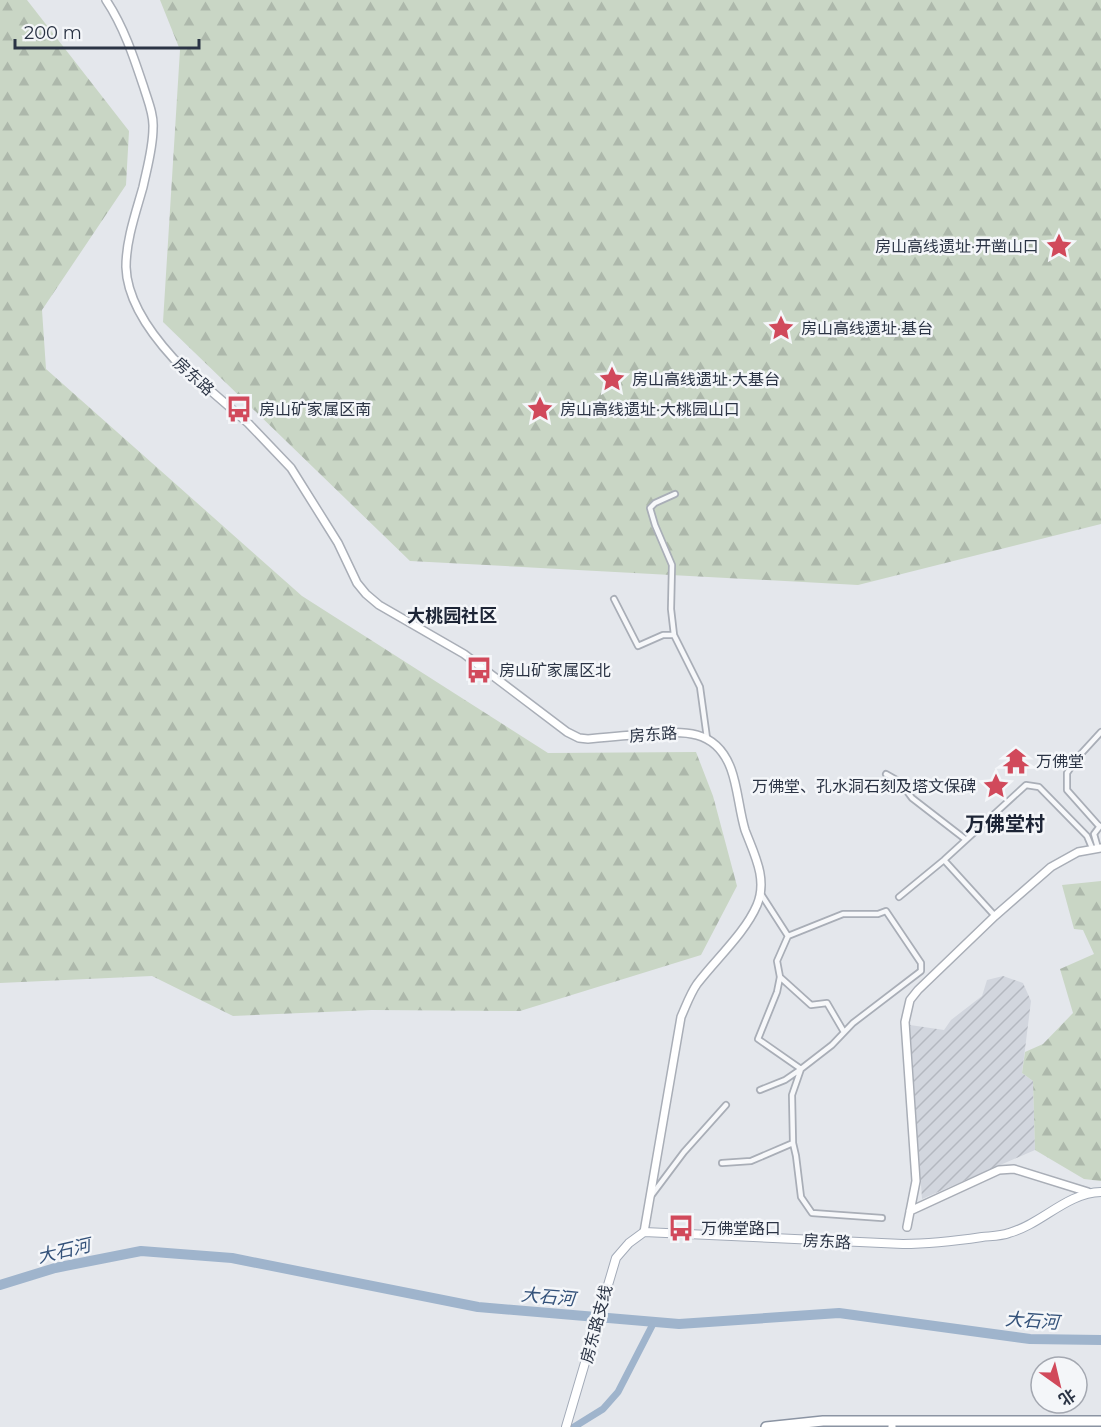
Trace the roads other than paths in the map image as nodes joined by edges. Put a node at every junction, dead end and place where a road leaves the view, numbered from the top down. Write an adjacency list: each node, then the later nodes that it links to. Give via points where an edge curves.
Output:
1 (106, 0): 6 (main road, 房东路, via 130,48 154,126 126,269 141,313 160,344 268,442 291,468 338,543 357,583 379,605 464,654 579,738 682,731)
2 (675, 494): 4 (street, via 650,508 672,565)
3 (614, 599): 4 (street, via 638,646 663,635)
4 (674, 635): 6 (street, via 700,687)
5 (1101, 732): 8 (street, via 1067,773 1067,789)
6 (707, 738): 12 (main road, via 726,757 731,770 745,829 758,863)
7 (886, 774): 9 (street)
8 (1100, 825): 10 (street, via 1095,834)
9 (965, 839): 10 (street, via 1021,788 1031,784 1039,787); 11 (street)
10 (1097, 848): 14 (main road, via 1068,856 1051,867)
11 (944, 860): 13 (street); 14 (street)
12 (761, 894): 15 (street); 25 (main road, via 749,920 695,986 681,1017)
13 (899, 897)
14 (995, 916): 26 (main road, via 910,1000 905,1022 916,1181)
15 (788, 936): 16 (street, via 777,961); 17 (street, via 843,914 886,911 921,963 921,970)
16 (780, 976): 17 (street, via 811,1005 827,1003); 18 (street, via 758,1039)
17 (844, 1032): 18 (street)
18 (801, 1069): 19 (street); 21 (street, via 792,1095)
19 (760, 1090)
20 (726, 1105): 25 (street)
21 (793, 1143): 22 (street, via 751,1161); 27 (street, via 801,1197 812,1213)
22 (722, 1163)
23 (1088, 1192): 24 (main road, 房东路); 26 (main road, via 1014,1169 999,1170); 29 (main road, 房东路, via 1009,1234 939,1244)
24 (1101, 1192)
25 (650, 1198): 29 (main road)
26 (910, 1211): 28 (main road)
27 (882, 1218)
28 (907, 1227)
29 (644, 1232): 31 (main road, 房东路支线, via 620,1251 608,1279)
30 (1101, 1421): 32 (highway, via 823,1421)
31 (567, 1423)
32 (766, 1427)

